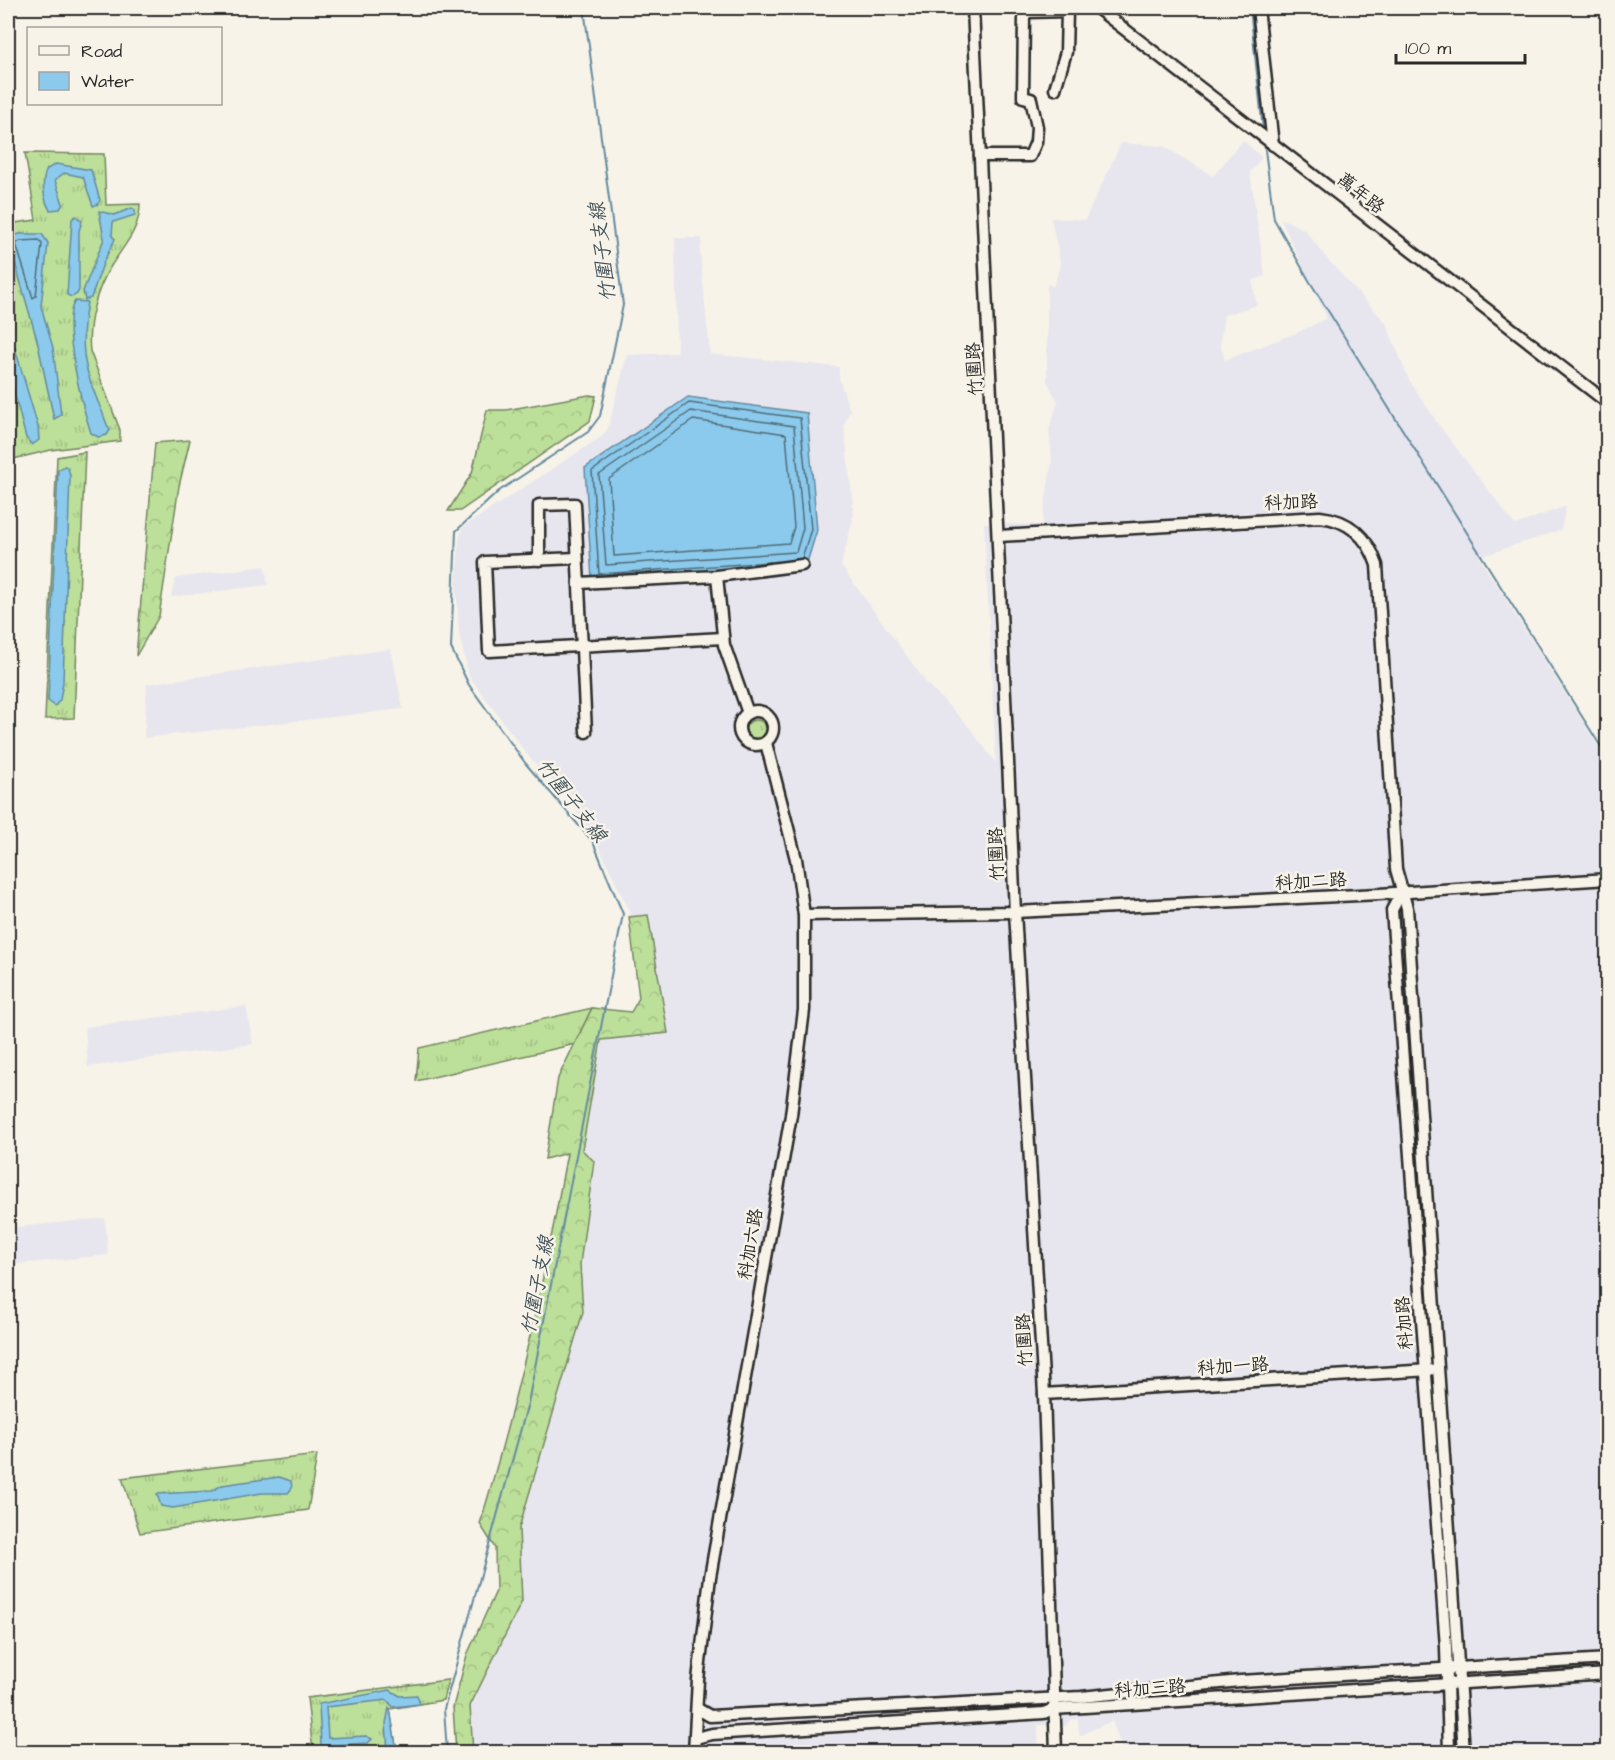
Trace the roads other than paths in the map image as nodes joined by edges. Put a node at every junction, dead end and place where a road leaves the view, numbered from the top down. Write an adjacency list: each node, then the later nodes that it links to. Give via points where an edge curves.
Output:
1 (973, 8): 7 (street, 竹圍路)
2 (1097, 8): 6 (street, 萬年路)
3 (1258, 8): 6 (street)
4 (1069, 9): 5 (street, via 1066,52); 7 (street, via 1028,12 1024,16 1023,97 1030,99 1037,127 1030,156)
5 (1055, 89)
6 (1267, 141): 8 (street, 萬年路)
7 (981, 156): 9 (street, 竹圍路)
8 (1608, 403)
9 (999, 536): 21 (street, 科加路, via 1310,517 1338,519 1354,528 1366,541 1377,565 1396,869); 22 (street, 竹圍路)
10 (577, 558): 11 (street); 11 (street, via 575,504 539,505); 14 (street)
11 (539, 560): 16 (street, via 485,562 489,651)
12 (802, 566): 13 (street)
13 (717, 576): 14 (street); 15 (street)
14 (579, 583): 16 (street)
15 (723, 638): 16 (street); 17 (street)
16 (582, 645): 18 (street)
17 (748, 714): 19 (street, via 765,713 772,722 773,734); 19 (street, via 741,722 742,737 750,744)
18 (586, 732)
19 (766, 743): 23 (street, 科加六路, via 796,858)
20 (1608, 879): 21 (street, 科加二路)
21 (1401, 893): 22 (street, 科加二路); 24 (street, 科加路, via 1407,908); 25 (street, 科加路, via 1392,910)
22 (1016, 912): 23 (street, 科加二路); 26 (street, 竹圍路)
23 (804, 915): 34 (street, 科加六路, via 805,998 799,1063 710,1577)
24 (1439, 1369): 25 (street, 科加一路); 29 (street, 科加路)
25 (1424, 1370): 26 (street, 科加一路); 28 (street, 科加路)
26 (1044, 1394): 33 (street, 竹圍路)
27 (1608, 1659): 29 (street, 科加三路)
28 (1446, 1667): 29 (street, 科加三路); 32 (street, 科加路); 33 (street, 科加三路, via 1240,1681)
29 (1460, 1667): 31 (street, 科加路)
30 (1608, 1674): 31 (street, 科加三路)
31 (1460, 1684): 32 (street, 科加三路); 39 (street, 科加路)
32 (1448, 1685): 33 (street, 科加三路); 38 (street, 科加路)
33 (1053, 1702): 34 (street, 科加三路, via 710,1716); 35 (street, 科加三路, via 1044,1713); 37 (street, 竹圍路)
34 (698, 1709): 35 (street, 科加六路)
35 (696, 1738): 36 (street, 科加六路)
36 (694, 1752)
37 (1056, 1752)
38 (1449, 1752)
39 (1464, 1752)

